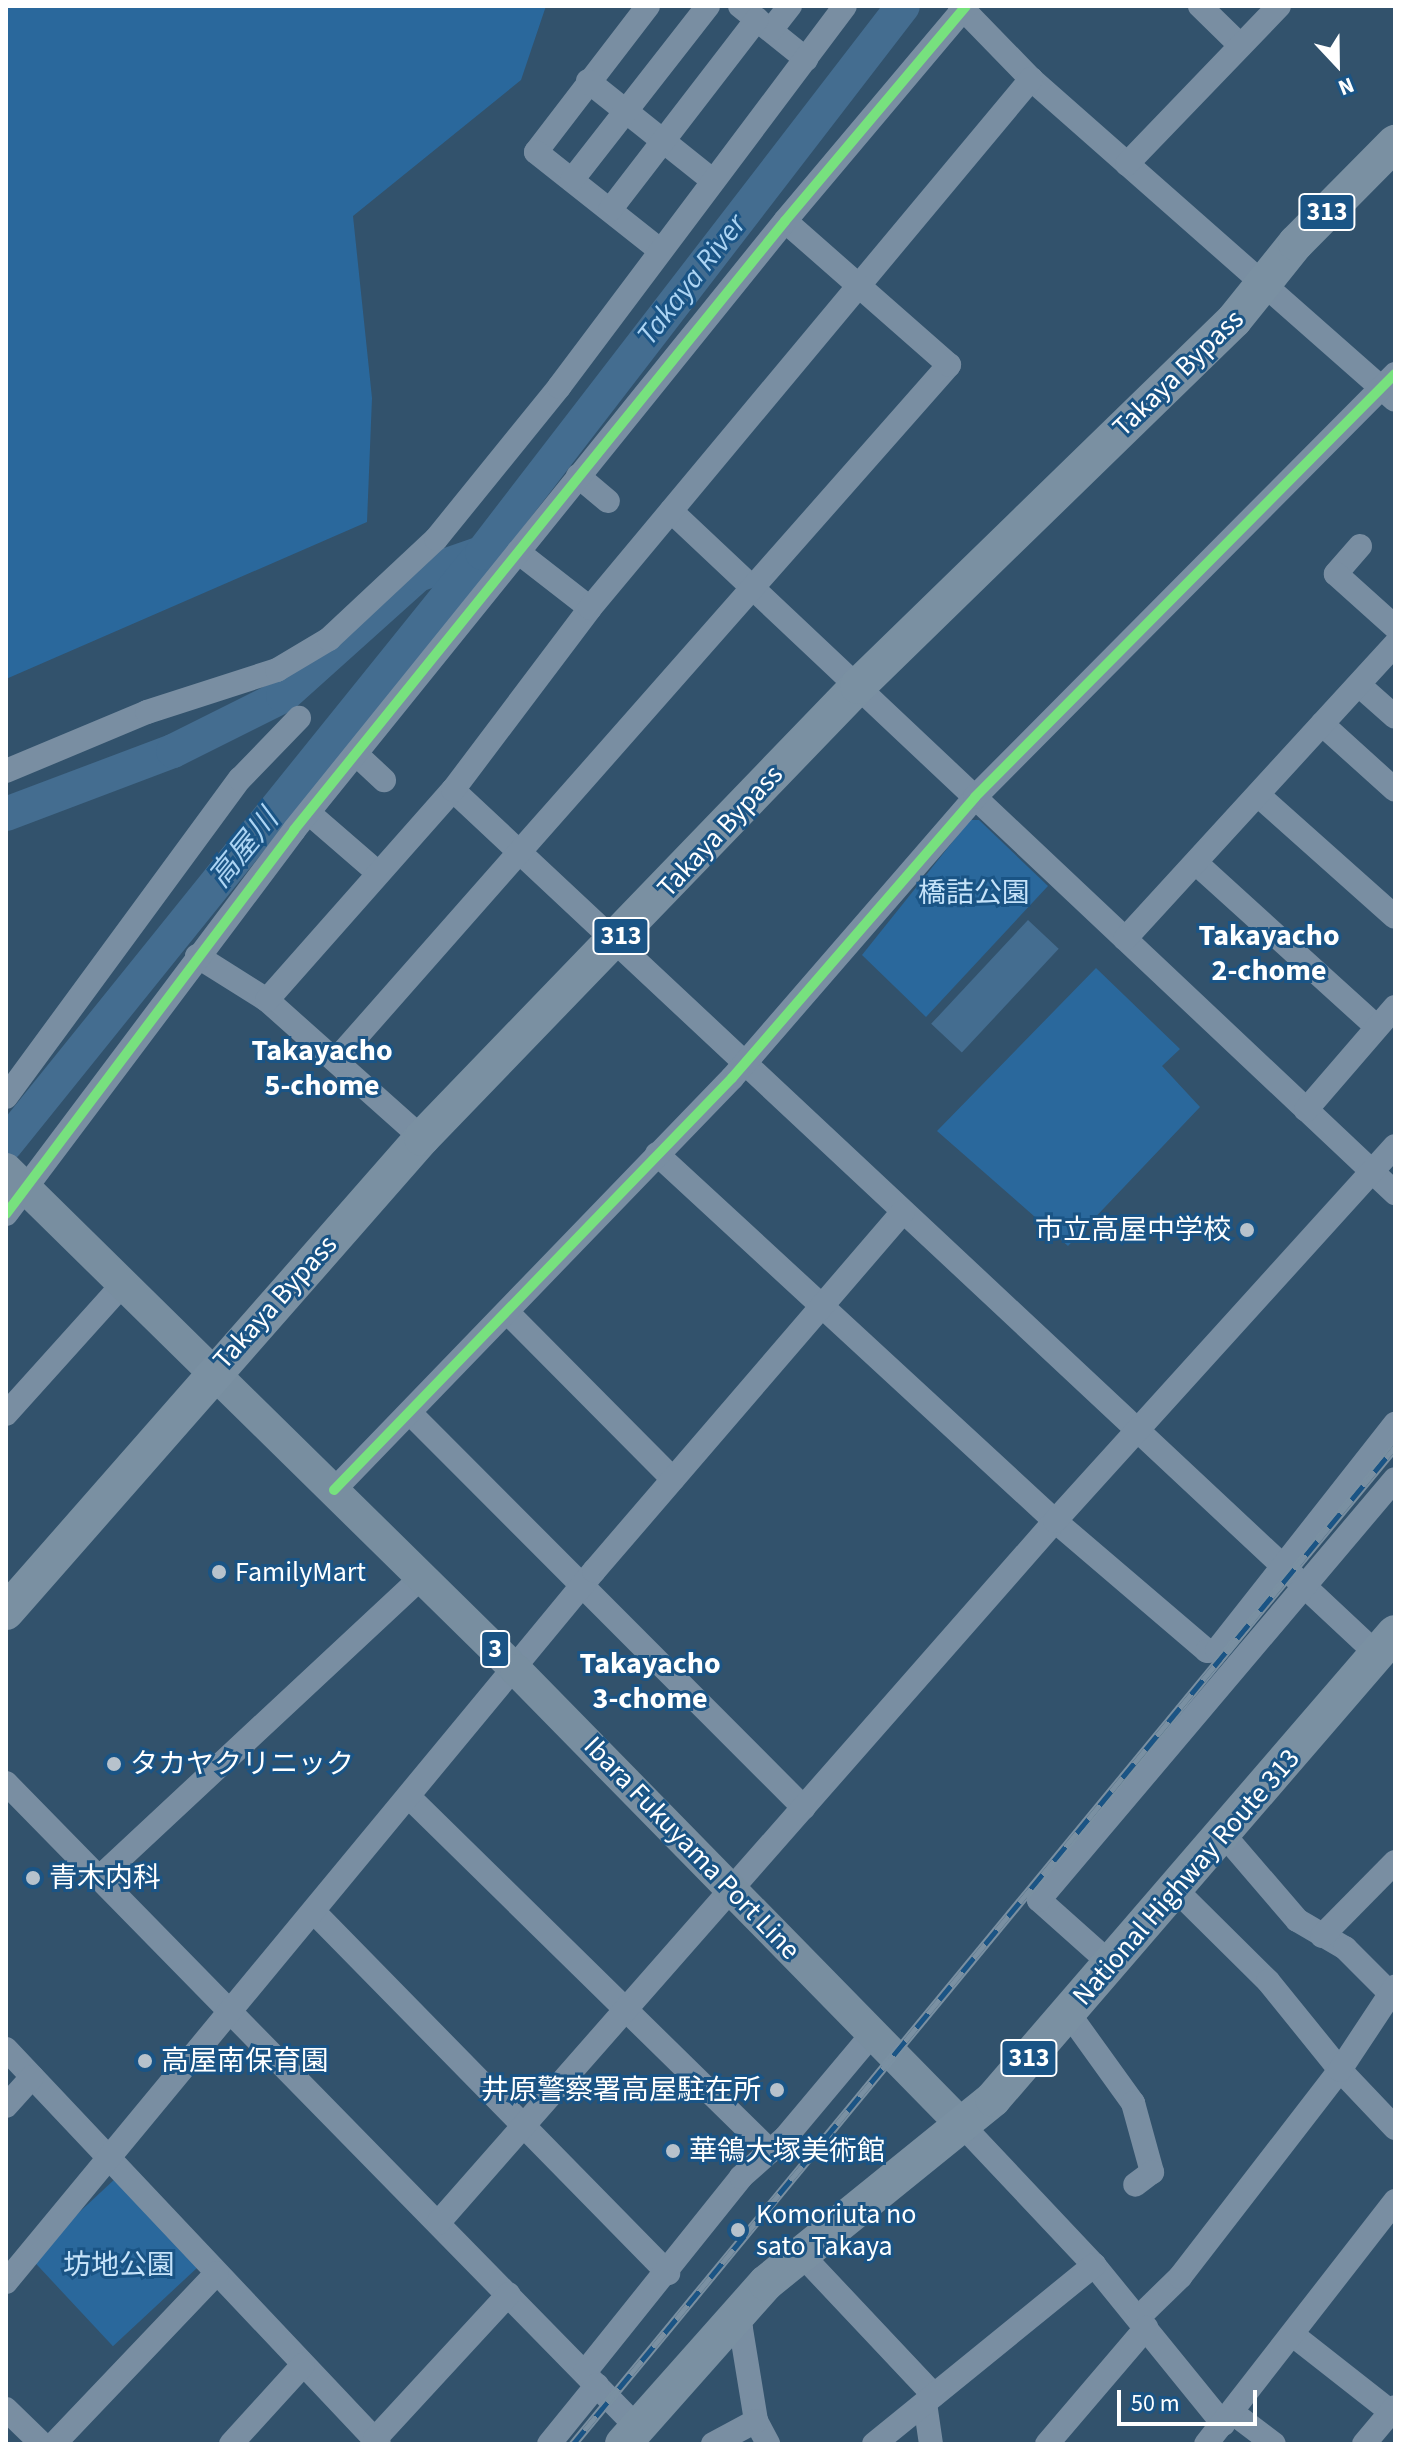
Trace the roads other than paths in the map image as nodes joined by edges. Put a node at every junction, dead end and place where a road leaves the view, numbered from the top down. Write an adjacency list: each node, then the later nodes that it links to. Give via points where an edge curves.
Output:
1 (648, 6): 12 (street)
2 (708, 6): 13 (street)
3 (790, 6): 8 (street)
4 (845, 6): 10 (street)
5 (1200, 6): 9 (street)
6 (1279, 6): 9 (street)
7 (963, 8): 11 (street); 21 (street)
8 (756, 18): 10 (street); 14 (street)
9 (1240, 45): 16 (street)
10 (806, 59): 19 (street)
11 (1031, 79): 16 (street); 24 (street)
12 (588, 81): 13 (street); 18 (street, via 536,152)
13 (625, 111): 14 (street); 18 (street)
14 (662, 141): 19 (street); 20 (street)
15 (1395, 143): 23 (highway, 313, via 1296,243)
16 (1127, 164): 23 (street)
17 (1395, 172): 23 (highway, 313, via 1311,259)
18 (572, 180): 20 (street)
19 (712, 180): 22 (street)
20 (610, 210): 22 (street)
21 (785, 221): 24 (street); 26 (street)
22 (661, 251): 41 (street, via 436,539 329,639 277,670 147,712)
23 (1265, 286): 25 (street); 36 (highway, Takaya Bypass / 313)
24 (856, 288): 28 (street); 31 (street, via 949,365)
25 (1390, 387): 46 (street)
26 (578, 476): 27 (street); 30 (street)
27 (608, 501)
28 (671, 511): 31 (street); 32 (street)
29 (1360, 546): 33 (street, via 1336,574)
30 (518, 552): 32 (street); 40 (street)
31 (752, 585): 36 (street); 48 (street)
32 (590, 608): 43 (street)
33 (1395, 627)
34 (1395, 644): 35 (street)
35 (1359, 685): 37 (street); 39 (street)
36 (858, 686): 46 (street); 53 (highway, Takaya Bypass / 313)
37 (1395, 717)
38 (299, 718): 60 (street, via 240,779)
39 (1322, 724): 44 (street); 45 (street)
40 (357, 755): 42 (street); 47 (street)
41 (6, 771)
42 (384, 780)
43 (453, 790): 48 (street); 50 (street)
44 (1395, 790)
45 (1258, 795): 49 (street); 51 (street)
46 (975, 797): 52 (street); 59 (street)
47 (310, 814): 50 (street); 54 (street)
48 (517, 854): 53 (street); 58 (street)
49 (1196, 863): 52 (street); 57 (street)
50 (377, 872): 55 (street)
51 (1395, 917)
52 (1125, 939): 61 (street)
53 (613, 944): 59 (street); 62 (highway, Takaya Bypass / 313)
54 (197, 956): 55 (street); 66 (street)
55 (267, 1000): 58 (street)
56 (1395, 1007): 57 (street)
57 (1377, 1027): 61 (street)
58 (336, 1060): 62 (street)
59 (744, 1064): 64 (street); 68 (street)
60 (6, 1097)
61 (1306, 1110): 65 (street)
62 (422, 1138): 73 (highway, Takaya Bypass / 313)
63 (1395, 1146): 65 (street)
64 (657, 1154): 71 (street); 72 (street)
65 (1373, 1173): 67 (street); 77 (street)
66 (16, 1179): 69 (street); 70 (main road, Ibara Fukuyama Port Line / 3)
67 (1395, 1193)
68 (903, 1212): 71 (street); 77 (street)
69 (6, 1214)
70 (123, 1284): 73 (main road, Ibara Fukuyama Port Line / 3); 74 (street)
71 (823, 1305): 78 (street); 81 (street)
72 (508, 1313): 75 (street); 78 (street)
73 (211, 1373): 80 (main road, Ibara Fukuyama Port Line / 3); 86 (highway, Takaya Bypass / 313)
74 (6, 1414)
75 (411, 1414): 80 (street); 85 (street)
76 (1395, 1424): 82 (street)
77 (1138, 1429): 81 (street); 82 (street)
78 (673, 1479): 85 (street)
79 (1395, 1479): 84 (street)
80 (334, 1490): 83 (main road, Ibara Fukuyama Port Line / 3)
81 (1055, 1521): 82 (street, via 1207,1651 1217,1650); 91 (street)
82 (1283, 1565): 84 (street)
83 (422, 1577): 88 (main road, Ibara Fukuyama Port Line / 3); 94 (street)
84 (1305, 1587): 87 (street); 99 (street, via 1039,1900)
85 (584, 1588): 88 (street); 91 (street)
86 (6, 1612)
87 (1386, 1643): 92 (highway, National Highway Route 313 / 313)
88 (516, 1670): 89 (street); 95 (main road, Ibara Fukuyama Port Line / 3)
89 (409, 1797): 97 (street); 102 (street)
90 (12, 1800): 94 (street)
91 (804, 1808): 95 (street)
92 (1224, 1835): 96 (highway, National Highway Route 313 / 313); 98 (street, via 1297,1920)
93 (1395, 1862): 98 (street)
94 (100, 1877): 101 (street)
95 (735, 1891): 102 (street); 104 (main road, Ibara Fukuyama Port Line / 3)
96 (1177, 1891): 99 (highway, National Highway Route 313 / 313); 106 (street, via 1268,1981)
97 (314, 1912): 101 (street); 110 (street)
98 (1322, 1936): 100 (street, via 1345,1948)
99 (1112, 1965): 103 (highway, National Highway Route 313 / 313)
100 (1393, 1993): 106 (street)
101 (230, 2008): 113 (street); 116 (street)
102 (628, 2011): 110 (street); 112 (street)
103 (1069, 2014): 109 (highway, National Highway Route 313 / 313); 114 (street, via 1133,2103 1152,2172)
104 (873, 2033): 109 (main road, Ibara Fukuyama Port Line / 3); 112 (street)
105 (6, 2049): 107 (street)
106 (1340, 2070): 111 (street); 124 (street)
107 (32, 2077): 108 (street); 113 (street)
108 (6, 2106)
109 (963, 2126): 117 (highway, National Highway Route 313 / 313); 118 (street)
110 (525, 2128): 116 (street); 120 (street)
111 (1395, 2128)
112 (770, 2151): 120 (street, via 741,2177)
113 (109, 2158): 119 (street); 121 (street)
114 (1135, 2185)
115 (1395, 2201): 125 (street)
116 (438, 2223): 122 (street)
117 (800, 2253): 123 (highway, National Highway Route 313 / 313); 128 (street)
118 (1094, 2265): 124 (street); 128 (street)
119 (217, 2273): 126 (street); 137 (street)
120 (668, 2273): 127 (street)
121 (6, 2282)
122 (509, 2294): 127 (street); 135 (street)
123 (734, 2316): 132 (street, via 741,2329); 133 (highway, National Highway Route 313 / 313)
124 (1142, 2323): 131 (street); 143 (street)
125 (1293, 2335): 130 (street); 131 (street)
126 (303, 2365): 134 (street); 135 (street)
127 (591, 2379): 133 (street); 138 (street)
128 (929, 2399): 141 (street); 142 (street)
129 (6, 2409): 136 (street)
130 (1394, 2411): 146 (street)
131 (1228, 2418): 144 (street); 145 (street)
132 (756, 2421): 139 (street); 140 (street)
133 (630, 2436)
134 (241, 2441)
135 (377, 2442)
136 (42, 2444)
137 (54, 2444)
138 (549, 2444)
139 (713, 2444)
140 (768, 2444)
141 (874, 2444)
142 (931, 2444)
143 (1047, 2444)
144 (1206, 2444)
145 (1274, 2444)
146 (1364, 2444)

